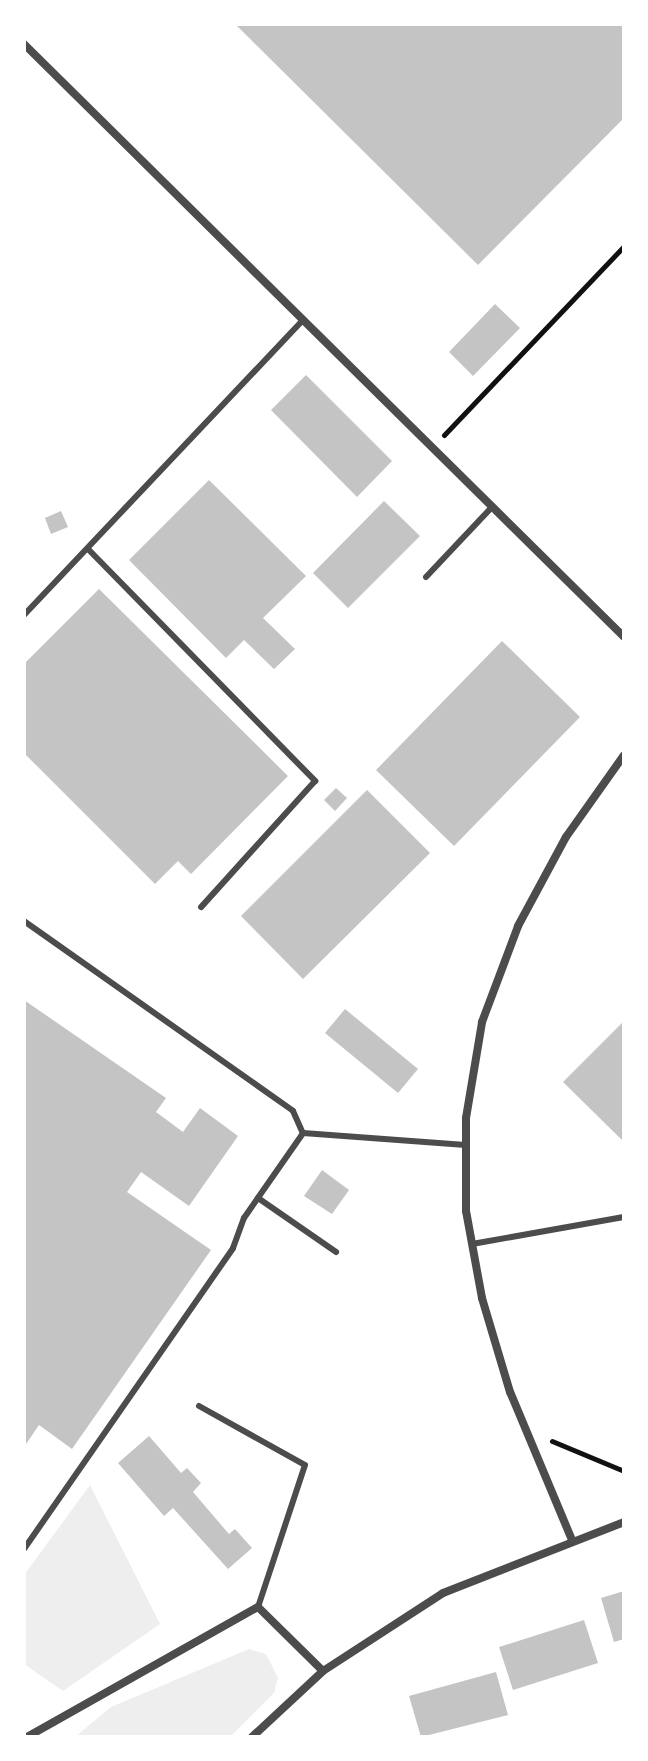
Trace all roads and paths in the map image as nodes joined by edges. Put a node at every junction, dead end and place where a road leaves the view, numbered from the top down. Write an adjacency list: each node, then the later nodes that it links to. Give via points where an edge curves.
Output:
1 (24, 44): 3 (street)
2 (624, 246): 4 (path)
3 (303, 320): 4 (street); 6 (lane)
4 (432, 447): 5 (street)
5 (492, 507): 7 (lane); 9 (street)
6 (88, 549): 8 (lane); 11 (lane, via 315,781)
7 (426, 577)
8 (24, 615)
9 (624, 637)
10 (624, 755): 14 (street, via 566,837 518,926 482,1022)
11 (201, 907)
12 (24, 921): 13 (lane, via 293,1111)
13 (303, 1133): 14 (lane); 15 (lane)
14 (466, 1145): 17 (street)
15 (258, 1198): 18 (lane); 24 (lane, via 233,1248)
16 (624, 1217): 17 (lane)
17 (472, 1244): 20 (street)
18 (336, 1252)
19 (199, 1406): 25 (lane, via 305,1465)
20 (528, 1435): 21 (path); 23 (street)
21 (624, 1471)
22 (624, 1522): 23 (street)
23 (572, 1540): 26 (street, via 443,1593)
24 (24, 1549)
25 (258, 1607): 26 (street); 27 (street)
26 (323, 1671): 29 (street)
27 (39, 1735): 28 (street)
28 (27, 1737)
29 (252, 1737)

